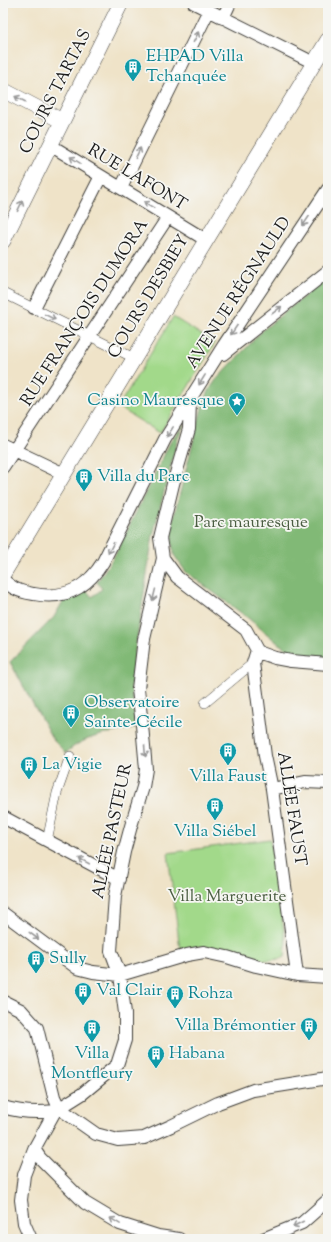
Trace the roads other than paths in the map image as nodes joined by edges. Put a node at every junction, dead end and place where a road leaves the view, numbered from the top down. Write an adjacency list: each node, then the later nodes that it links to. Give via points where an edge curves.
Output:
1 (122, 3): 9 (street, COURS TARTAS)
2 (194, 3): 4 (street)
3 (230, 3): 5 (street)
4 (209, 10): 5 (street); 12 (street, one-way to 4)
5 (223, 18): 7 (street)
6 (328, 40): 7 (street, COURS DESBIEY)
7 (314, 63): 15 (street, COURS DESBIEY)
8 (3, 90): 9 (street, one-way to 8)
9 (62, 121): 10 (street, COURS TARTAS)
10 (50, 145): 11 (street, RUE LAFONT, one-way to 10); 16 (street, COURS TARTAS, one-way to 10)
11 (100, 176): 12 (street, RUE LAFONT); 19 (street)
12 (121, 188): 14 (street, RUE LAFONT, one-way to 12)
13 (328, 189): 22 (street, AVENUE RÉGNAULD, one-way to 22)
14 (168, 217): 15 (street, RUE LAFONT); 20 (street, RUE FRANÇOIS DUMORA)
15 (206, 240): 21 (street, COURS DESBIEY)
16 (3, 241)
17 (328, 271): 22 (street, one-way to 17)
18 (3, 293): 19 (street)
19 (34, 308): 20 (street, one-way to 20)
20 (89, 336): 21 (street); 25 (street, RUE FRANÇOIS DUMORA)
21 (134, 358): 27 (street, COURS DESBIEY)
22 (214, 361): 23 (street, AVENUE RÉGNAULD, one-way to 23)
23 (190, 399): 28 (street, via 189,430 160,538); 30 (street, AVENUE RÉGNAULD, one-way to 30, via 165,439 96,574 85,583 60,595 44,596 16,590)
24 (3, 445): 25 (street)
25 (15, 450): 26 (street, RUE FRANÇOIS DUMORA); 27 (street)
26 (3, 467)
27 (64, 474): 29 (street, COURS DESBIEY)
28 (163, 558): 31 (street, via 177,577 246,630); 40 (street, ALLÉE PASTEUR, one-way to 40, via 144,639 138,689 146,769)
29 (3, 574)
30 (3, 580)
31 (257, 650): 32 (street, ALLÉE FAUST); 33 (street, via 275,658)
32 (252, 663): 34 (street); 37 (street, ALLÉE FAUST)
33 (328, 664)
34 (205, 703)
35 (70, 756): 39 (street, via 57,793)
36 (328, 783): 37 (street, via 304,782)
37 (272, 789): 42 (street, ALLÉE FAUST)
38 (3, 817): 39 (street)
39 (47, 841): 40 (street, one-way to 39)
40 (119, 879): 43 (street, ALLÉE PASTEUR, via 115,896 111,951)
41 (3, 913): 43 (street, one-way to 43, via 77,968)
42 (297, 974): 43 (street, via 204,952); 44 (street)
43 (120, 975): 48 (street, ALLÉE PASTEUR, via 125,1013 125,1040 117,1065 82,1094)
44 (328, 977)
45 (3, 1001): 48 (street, via 21,1010 37,1028)
46 (328, 1078): 48 (street, via 253,1090 218,1103 144,1138 118,1140 96,1134)
47 (3, 1107): 48 (street, via 41,1113)
48 (57, 1110): 49 (street)
49 (34, 1150): 51 (street, via 24,1175 21,1200 24,1223); 52 (street, one-way to 49, via 158,1236 120,1224 85,1203)
50 (328, 1200): 53 (street, one-way to 53, via 302,1222)
51 (31, 1239)
52 (179, 1239)
53 (263, 1239)

